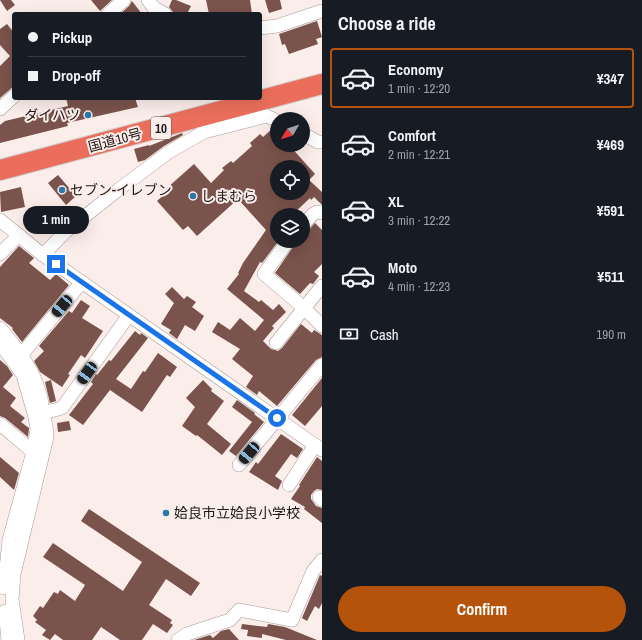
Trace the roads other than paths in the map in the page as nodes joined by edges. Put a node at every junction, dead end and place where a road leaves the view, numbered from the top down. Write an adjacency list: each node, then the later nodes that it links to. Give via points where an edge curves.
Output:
1 (124, 0): 4 (street)
2 (148, 0): 5 (street)
3 (322, 11): 6 (street, via 277,26)
4 (110, 12)
5 (161, 12)
6 (262, 28)
7 (322, 71): 9 (highway)
8 (322, 84): 14 (highway, 国道10号 / 10)
9 (262, 87)
10 (12, 98): 12 (street)
11 (215, 100): 17 (highway, 国道10号 / 10)
12 (0, 109)
13 (270, 118): 14 (street)
14 (202, 125): 18 (highway, 国道10号 / 10); 25 (street, via 65,232)
15 (310, 138): 16 (street)
16 (322, 142)
17 (0, 158)
18 (0, 170)
19 (322, 214): 20 (street, via 317,212)
20 (310, 217)
21 (0, 220): 22 (street)
22 (19, 235): 24 (street); 25 (street)
23 (283, 248): 28 (street, via 264,274)
24 (0, 254)
25 (43, 255): 26 (street)
26 (82, 282): 29 (street); 34 (street)
27 (322, 286): 28 (street)
28 (304, 308): 30 (street); 33 (street)
29 (129, 315): 36 (street, via 62,408); 37 (street)
30 (322, 326)
31 (0, 328): 34 (street)
32 (0, 343): 40 (street, via 23,375 37,429)
33 (276, 343)
34 (22, 354): 36 (street, via 41,394)
35 (322, 365): 37 (street)
36 (43, 413): 43 (street, via 47,437)
37 (277, 418): 39 (street); 41 (street)
38 (0, 424): 40 (street)
39 (318, 447): 42 (street)
40 (33, 452): 43 (street)
41 (239, 465)
42 (289, 485)
43 (10, 538): 46 (street, via 4,595); 47 (street, via 14,574 12,599)
44 (322, 560): 48 (street, via 313,572 292,620 239,610 230,620 187,634)
45 (0, 636): 46 (street)
46 (7, 640)
47 (18, 640)
48 (178, 640)

